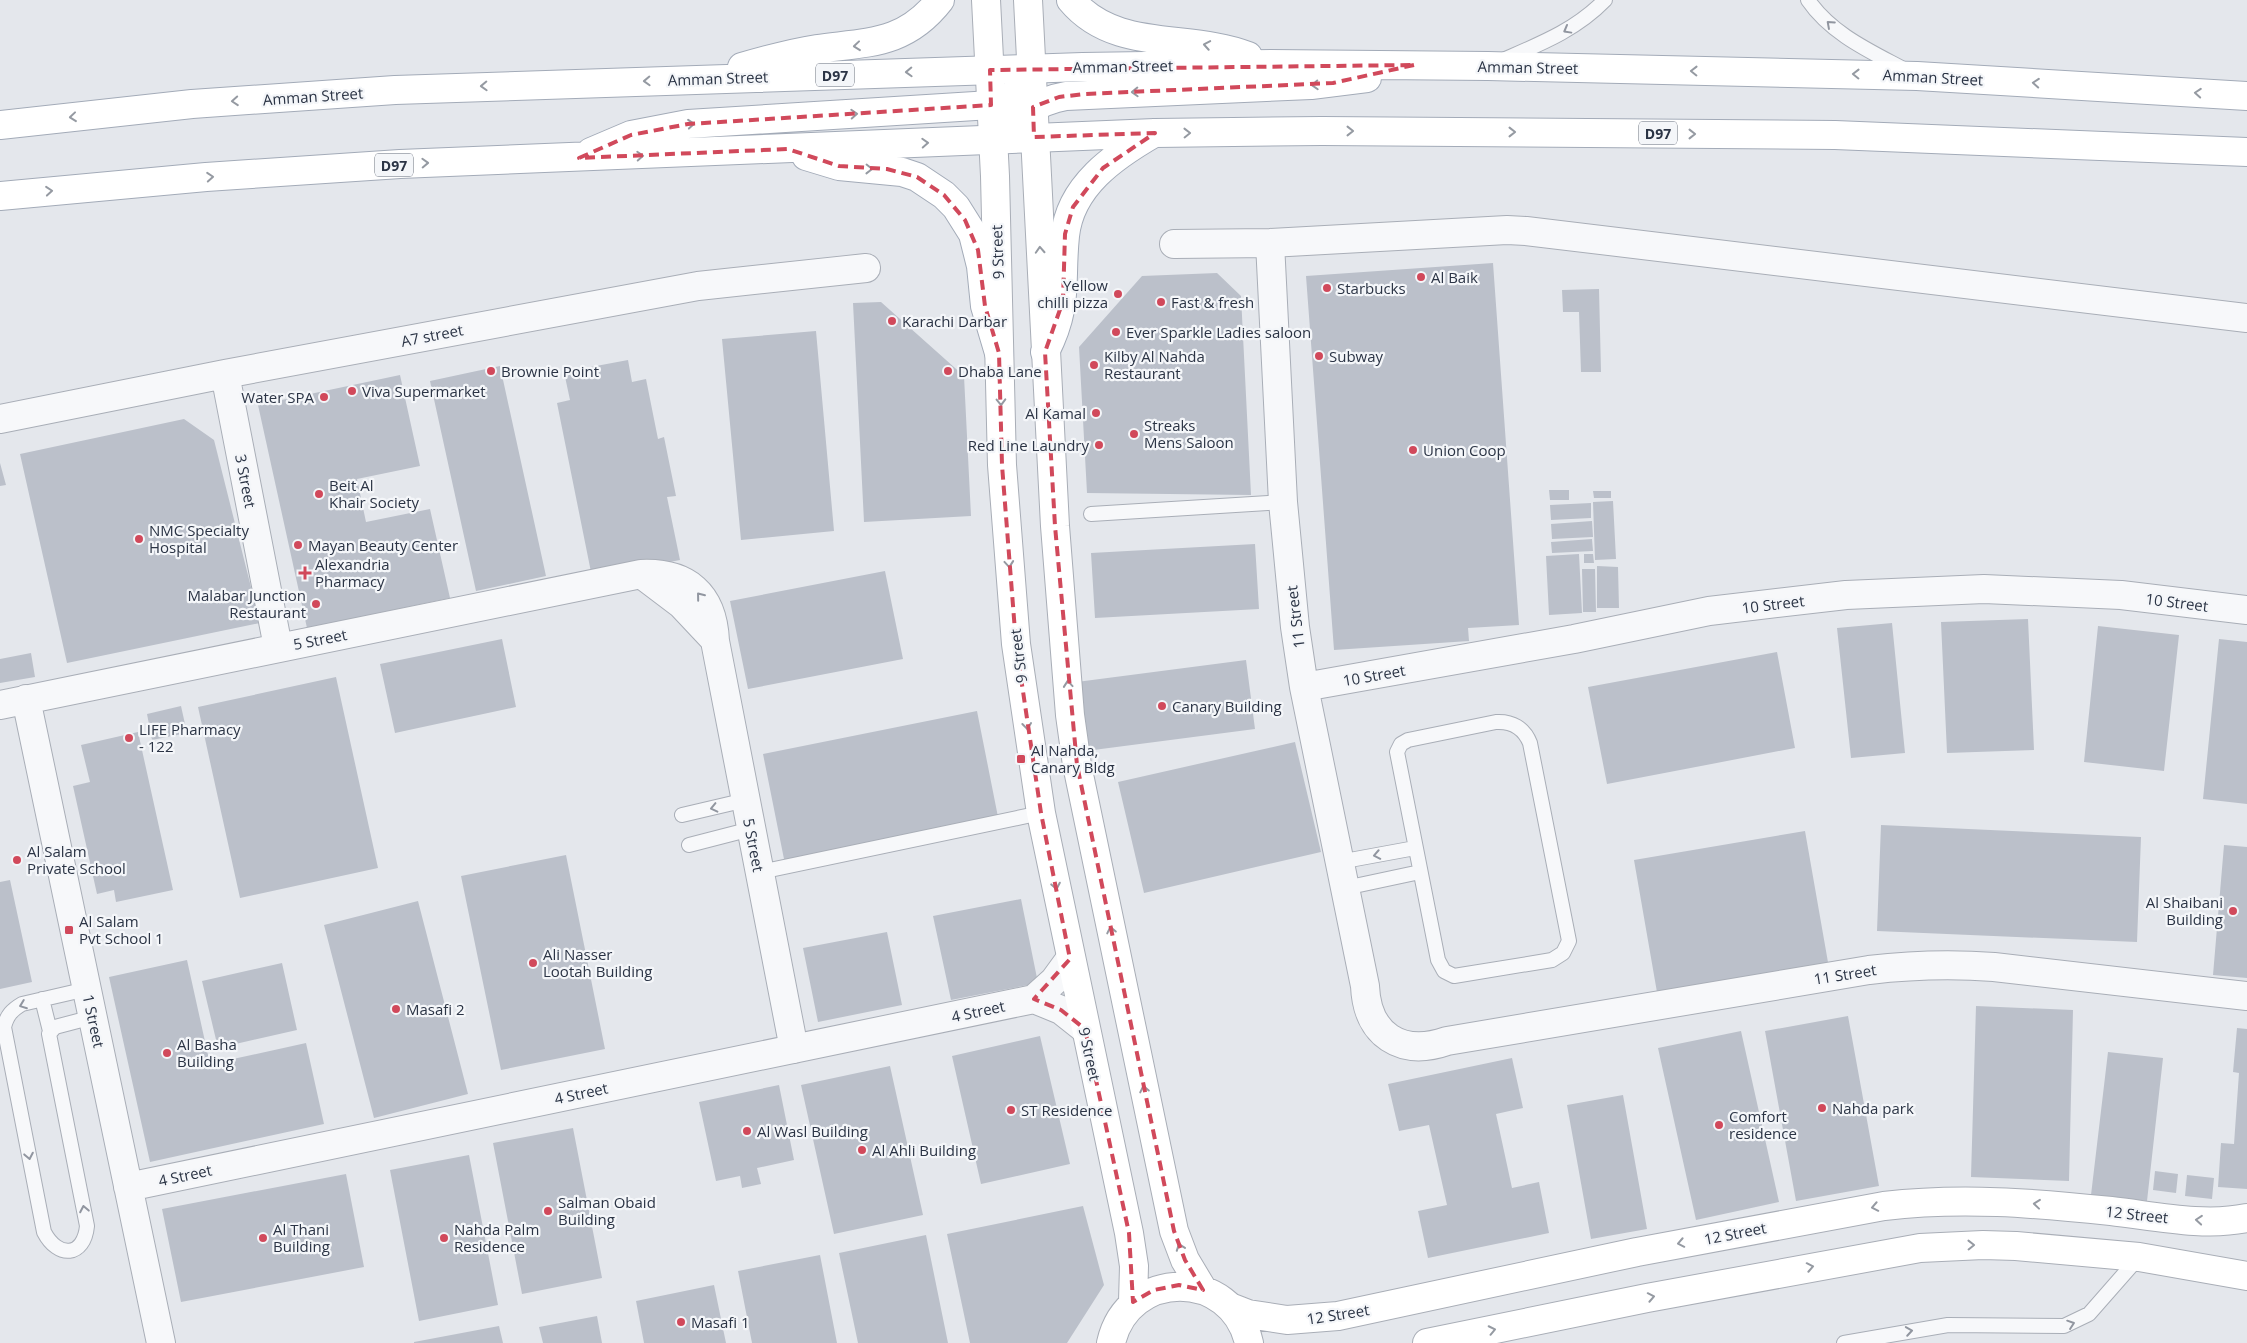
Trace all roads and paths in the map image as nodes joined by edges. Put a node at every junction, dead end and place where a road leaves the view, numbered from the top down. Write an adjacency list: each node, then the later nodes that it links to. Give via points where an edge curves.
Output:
1 (940, 0): 13 (main road, one-way to 13, via 918,23 884,41 792,54)
2 (986, 0): 11 (main road, 9 Street)
3 (1028, 0): 10 (main road)
4 (1071, 0): 7 (main road, one-way to 4, via 1213,46 1125,35 1096,22)
5 (1605, 0): 9 (lane, one-way to 9, via 1574,27)
6 (1808, 0): 12 (lane, one-way to 6, via 1853,42 1830,24)
7 (1271, 64): 8 (main road, Amman Street / D97); 10 (main road, Amman Street / D97)
8 (1414, 65): 9 (main road, Amman Street / D97); 16 (main road, one-way to 16, via 1333,84 1084,94 1059,97)
9 (1488, 66): 12 (main road, Amman Street / D97, one-way to 9)
10 (1031, 68): 11 (main road, Amman Street / D97); 15 (main road, via 1021,90 1003,102); 16 (main road)
11 (990, 70): 13 (main road, Amman Street / D97, one-way to 13); 15 (main road, 9 Street)
12 (1917, 76): 14 (main road, Amman Street / D97, one-way to 12)
13 (713, 78): 17 (main road, Amman Street / D97, one-way to 17, via 385,90 192,104)
14 (2247, 96)
15 (992, 104): 20 (main road, 9 Street); 23 (main road, one-way to 15, via 631,135 688,124)
16 (1033, 107): 19 (main road); 20 (main road)
17 (0, 125)
18 (1155, 133): 19 (main road, D97); 22 (main road, D97, one-way to 22, via 1835,134); 29 (main road, via 1103,168 1088,183 1073,207 1065,234 1063,301)
19 (1034, 137): 20 (main road, D97); 29 (main road, one-way to 19)
20 (993, 140): 21 (main road, D97, one-way to 20); 30 (main road, 9 Street)
21 (788, 149): 23 (main road, D97, one-way to 21); 30 (main road, one-way to 30, via 839,166 902,172 917,177 944,195 960,213 978,250 987,314)
22 (2247, 152)
23 (579, 158): 24 (main road, D97, one-way to 23, via 206,177 391,165)
24 (0, 196)
25 (1270, 243): 26 (street); 28 (street, via 1526,231); 33 (street, 11 Street)
26 (1174, 244)
27 (866, 268): 31 (street, A7 street, via 698,286)
28 (2247, 318)
29 (1045, 352): 62 (main road, one-way to 29, via 1184,1260 1174,1231 1077,765 1055,526)
30 (1000, 353): 41 (main road, 9 Street, one-way to 41, via 1008,555)
31 (225, 374): 32 (street, A7 street); 36 (street, 3 Street)
32 (0, 419)
33 (1283, 502): 34 (lane); 37 (street, 11 Street)
34 (1091, 514)
35 (2247, 610): 37 (street, 10 Street, via 2121,595 1984,590 1846,595 1709,611 1574,639)
36 (278, 647): 38 (street, 5 Street); 40 (street, 5 Street, via 641,574 660,573 678,578 695,588 714,621 715,641)
37 (1304, 687): 48 (street, 11 Street)
38 (26, 699): 39 (street, 5 Street); 50 (street, 1 Street)
39 (0, 705)
40 (746, 800): 42 (lane, one-way to 42); 43 (street, 5 Street)
41 (1041, 814): 46 (lane); 49 (main road, 9 Street, one-way to 49)
42 (682, 815)
43 (751, 829): 44 (lane); 46 (street, 5 Street)
44 (689, 844)
45 (1415, 848): 47 (lane); 47 (lane, via 1396,756 1401,744 1496,722 1517,726 1530,743 1569,935 1567,948 1552,960 1460,977 1448,974 1438,960); 48 (lane, one-way to 48)
46 (760, 872): 57 (street, 5 Street)
47 (1420, 872): 48 (lane)
48 (1342, 875): 51 (street, 11 Street, via 1366,1004 1372,1020 1383,1033 1414,1048 1911,965 1994,967)
49 (1070, 959): 53 (street, via 1054,981); 55 (main road, 9 Street)
50 (87, 989): 52 (lane); 54 (street, 1 Street)
51 (2247, 996)
52 (42, 999): 56 (lane); 56 (lane, one-way to 56, via 13,1009 4,1027 44,1232 50,1245 60,1250 71,1250 80,1245 86,1236 87,1226)
53 (1034, 999): 55 (street, via 1061,1010); 57 (street, 4 Street)
54 (93, 1017): 56 (lane); 58 (street, 1 Street)
55 (1085, 1029): 63 (main road, 9 Street, via 1129,1233 1134,1266)
56 (50, 1031)
57 (794, 1049): 58 (street, 4 Street)
58 (128, 1187): 66 (street, 1 Street)
59 (2247, 1218): 64 (main road, 12 Street, one-way to 64, via 2213,1221 2014,1201 1916,1202 1637,1252 1338,1316 1287,1320 1248,1314)
60 (2139, 1257): 61 (main road); 68 (main road, one-way to 60, via 1656,1296 1920,1248 1983,1244); 69 (lane, one-way to 60, via 1948,1325 2064,1326 2089,1314)
61 (2247, 1276)
62 (1203, 1290): 63 (main road, via 1179,1285 1154,1290); 64 (main road)
63 (1133, 1302): 65 (main road)
64 (1230, 1307): 67 (main road, via 1241,1322)
65 (1109, 1338)
66 (161, 1343)
67 (1248, 1343)
68 (1427, 1343)
69 (1844, 1343)

